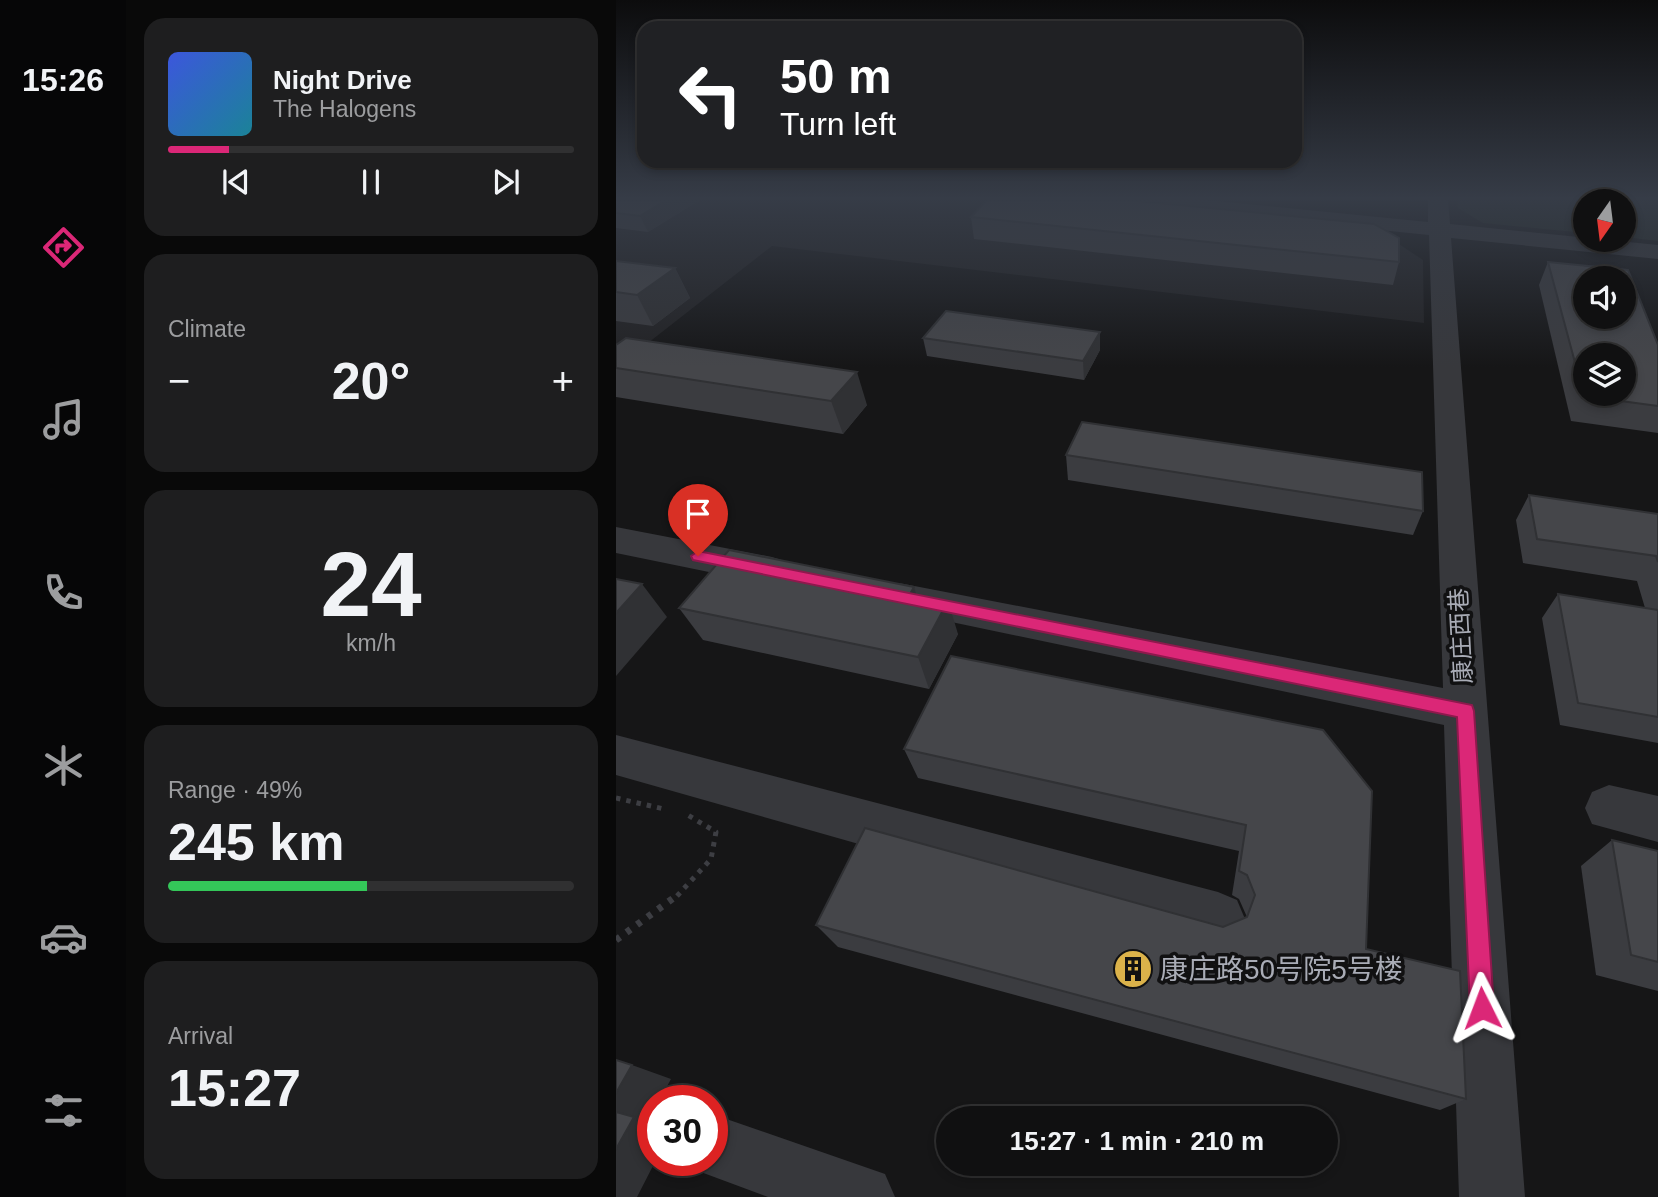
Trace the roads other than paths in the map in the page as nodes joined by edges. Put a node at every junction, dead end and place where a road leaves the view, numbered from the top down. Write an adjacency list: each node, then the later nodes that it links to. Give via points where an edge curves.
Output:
1 (1440, 256): 5 (street, 康庄西巷)
2 (616, 540): 3 (street)
3 (808, 578)
4 (863, 589): 5 (street)
5 (1465, 711): 12 (street, 康庄西巷)
6 (616, 755): 9 (street)
7 (1609, 808): 8 (street)
8 (1658, 819)
9 (1218, 919)
10 (728, 1151): 11 (street)
11 (862, 1197)
12 (1492, 1197)

